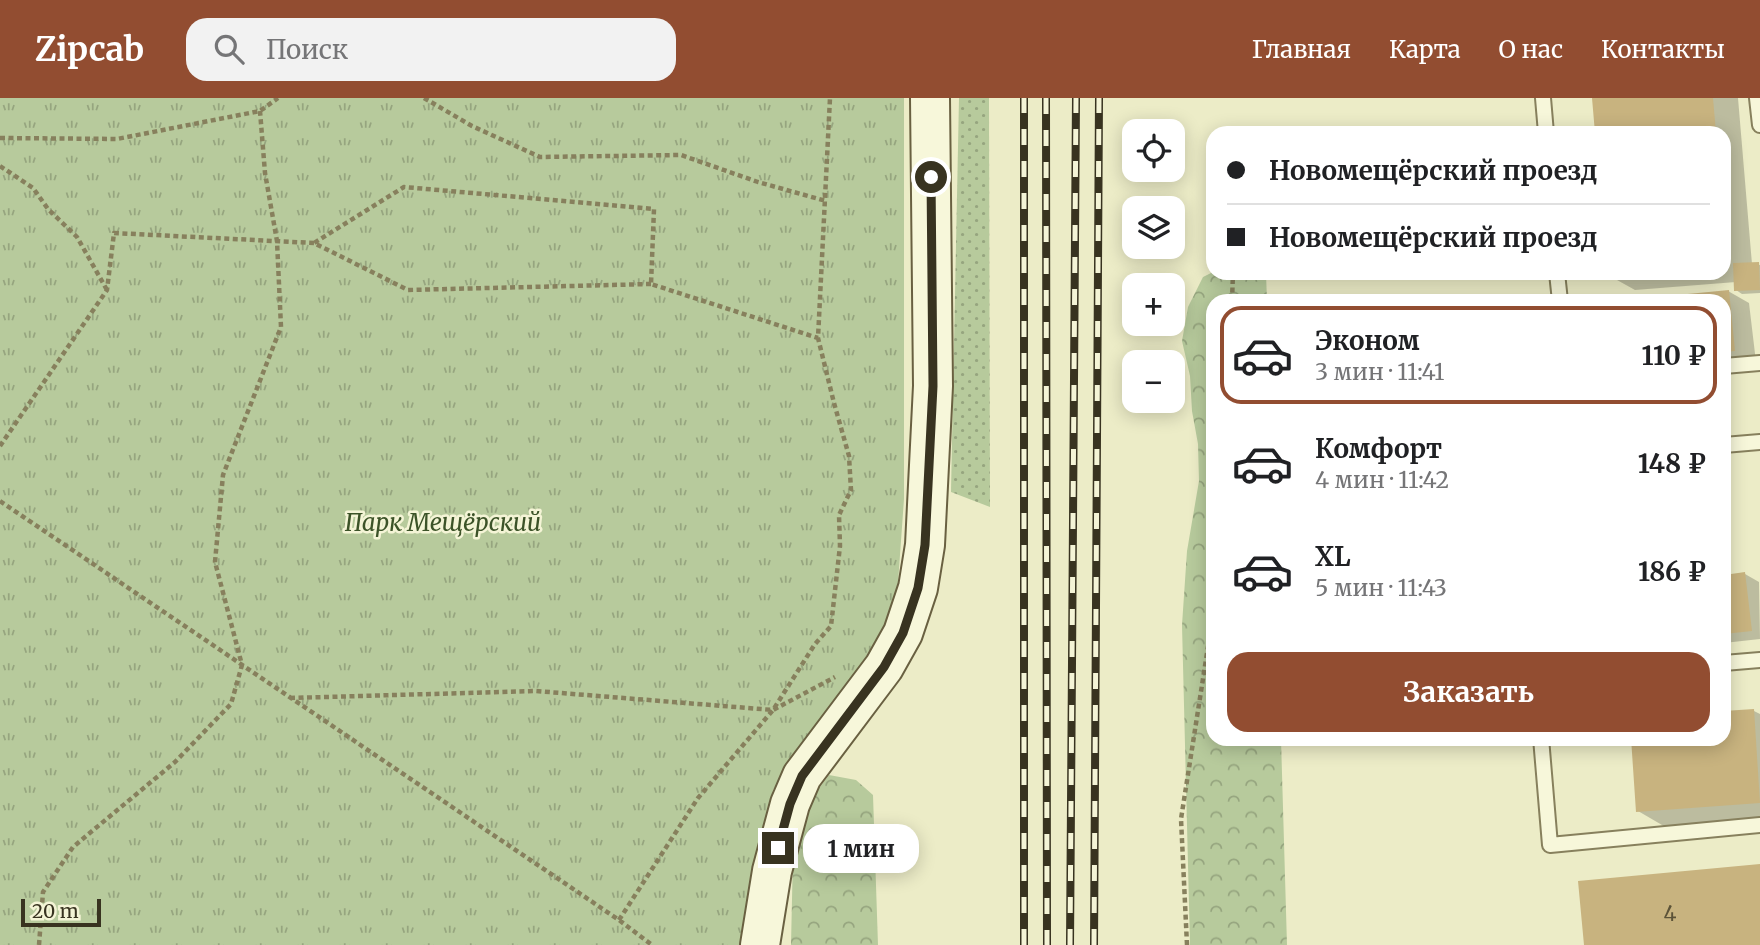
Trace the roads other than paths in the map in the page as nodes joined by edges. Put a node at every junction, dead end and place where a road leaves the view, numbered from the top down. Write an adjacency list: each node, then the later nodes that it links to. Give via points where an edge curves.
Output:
1 (930, 98): 14 (street, via 933,386 925,545 903,633 884,667 808,768 790,804 772,871)
2 (1544, 98): 5 (lane)
3 (1757, 98): 4 (lane)
4 (1760, 125)
5 (1546, 126)
6 (1760, 363): 7 (lane)
7 (1731, 365)
8 (1760, 442): 9 (lane)
9 (1731, 445)
10 (1760, 660): 11 (lane)
11 (1731, 662)
12 (1542, 746): 13 (lane, via 1550,845)
13 (1760, 825)
14 (760, 945)

